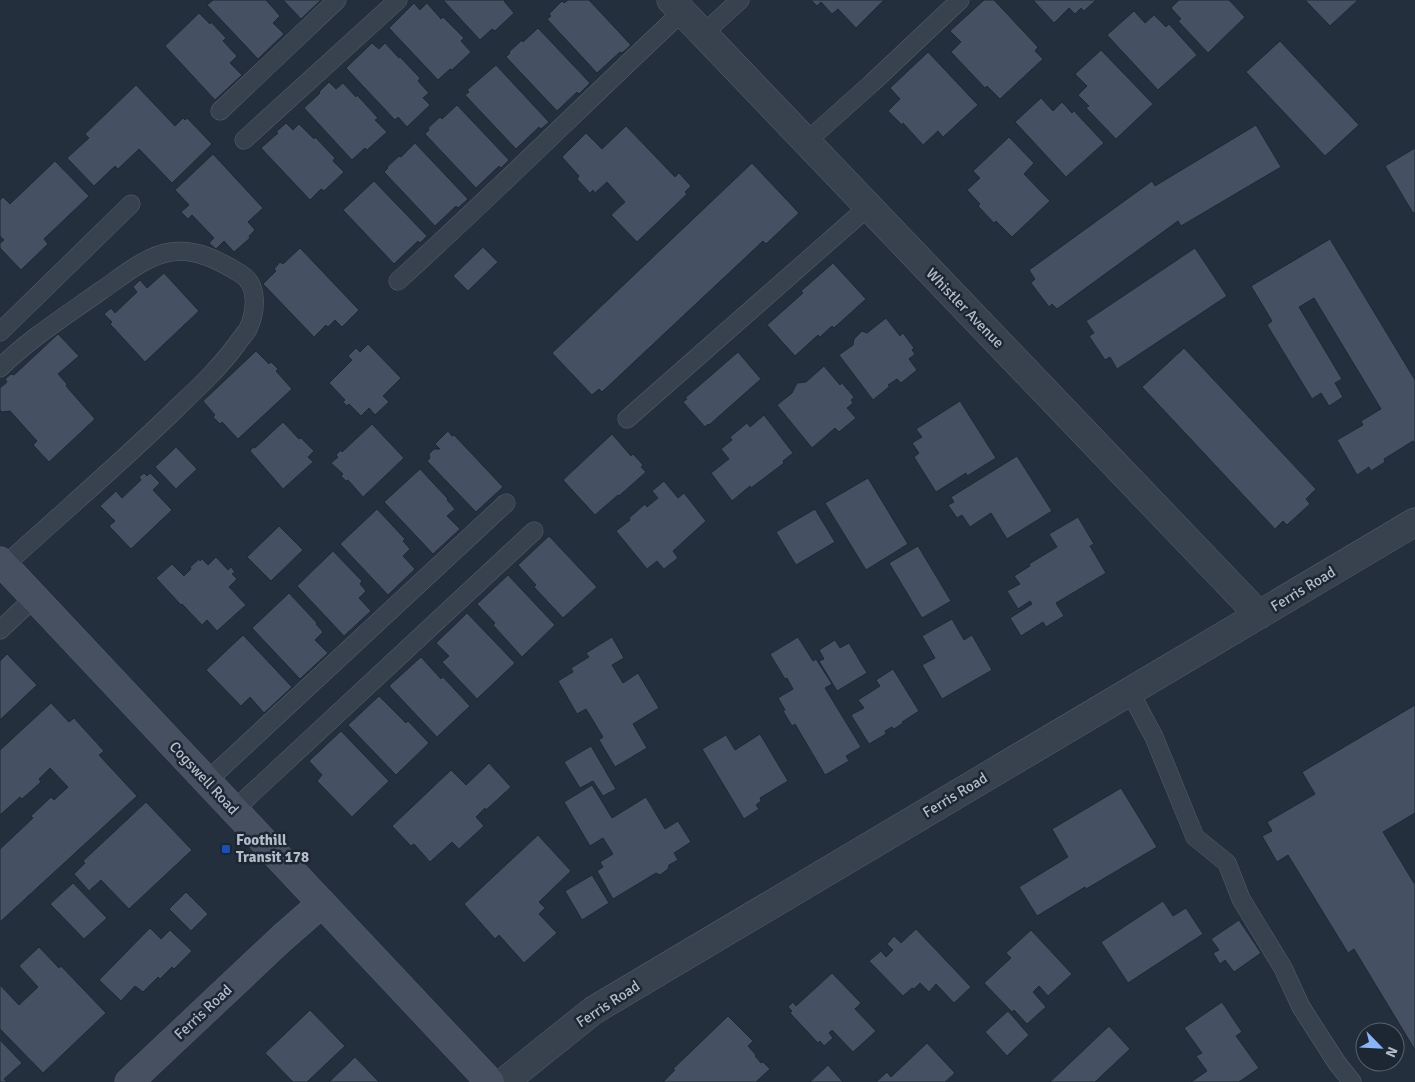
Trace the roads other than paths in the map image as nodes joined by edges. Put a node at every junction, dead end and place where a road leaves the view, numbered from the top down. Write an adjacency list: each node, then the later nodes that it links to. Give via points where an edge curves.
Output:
1 (337, 0): 7 (lane)
2 (398, 0): 8 (lane)
3 (740, 0): 6 (lane)
4 (960, 0): 9 (lane)
5 (677, 6): 6 (street, Whistler Avenue); 12 (lane, via 587,102)
6 (703, 34): 9 (street, Whistler Avenue)
7 (220, 111)
8 (244, 140)
9 (806, 142): 11 (street, Whistler Avenue)
10 (131, 204): 13 (lane)
11 (868, 207): 15 (lane); 21 (street, Whistler Avenue)
12 (398, 281)
13 (0, 332)
14 (0, 368): 19 (lane, via 17,352 120,278 148,260 169,252 205,255 223,263 247,277 253,290 255,302 248,329 211,375)
15 (627, 419)
16 (506, 503): 24 (lane)
17 (1415, 522): 21 (street, Ferris Road)
18 (534, 532): 25 (lane)
19 (2, 564): 20 (street, Cogswell Road)
20 (34, 598): 22 (lane); 24 (street, Cogswell Road)
21 (1259, 615): 23 (street, Ferris Road)
22 (0, 630)
23 (1130, 692): 29 (street, Ferris Road, via 594,1010); 30 (lane, via 1154,737 1195,837 1227,863 1241,899 1283,968 1301,1007)
24 (207, 781): 25 (street, Cogswell Road)
25 (234, 810): 26 (street, Cogswell Road)
26 (322, 903): 27 (street, Ferris Road); 28 (street, Cogswell Road)
27 (129, 1082)
28 (490, 1082)
29 (504, 1082)
30 (1352, 1082)

